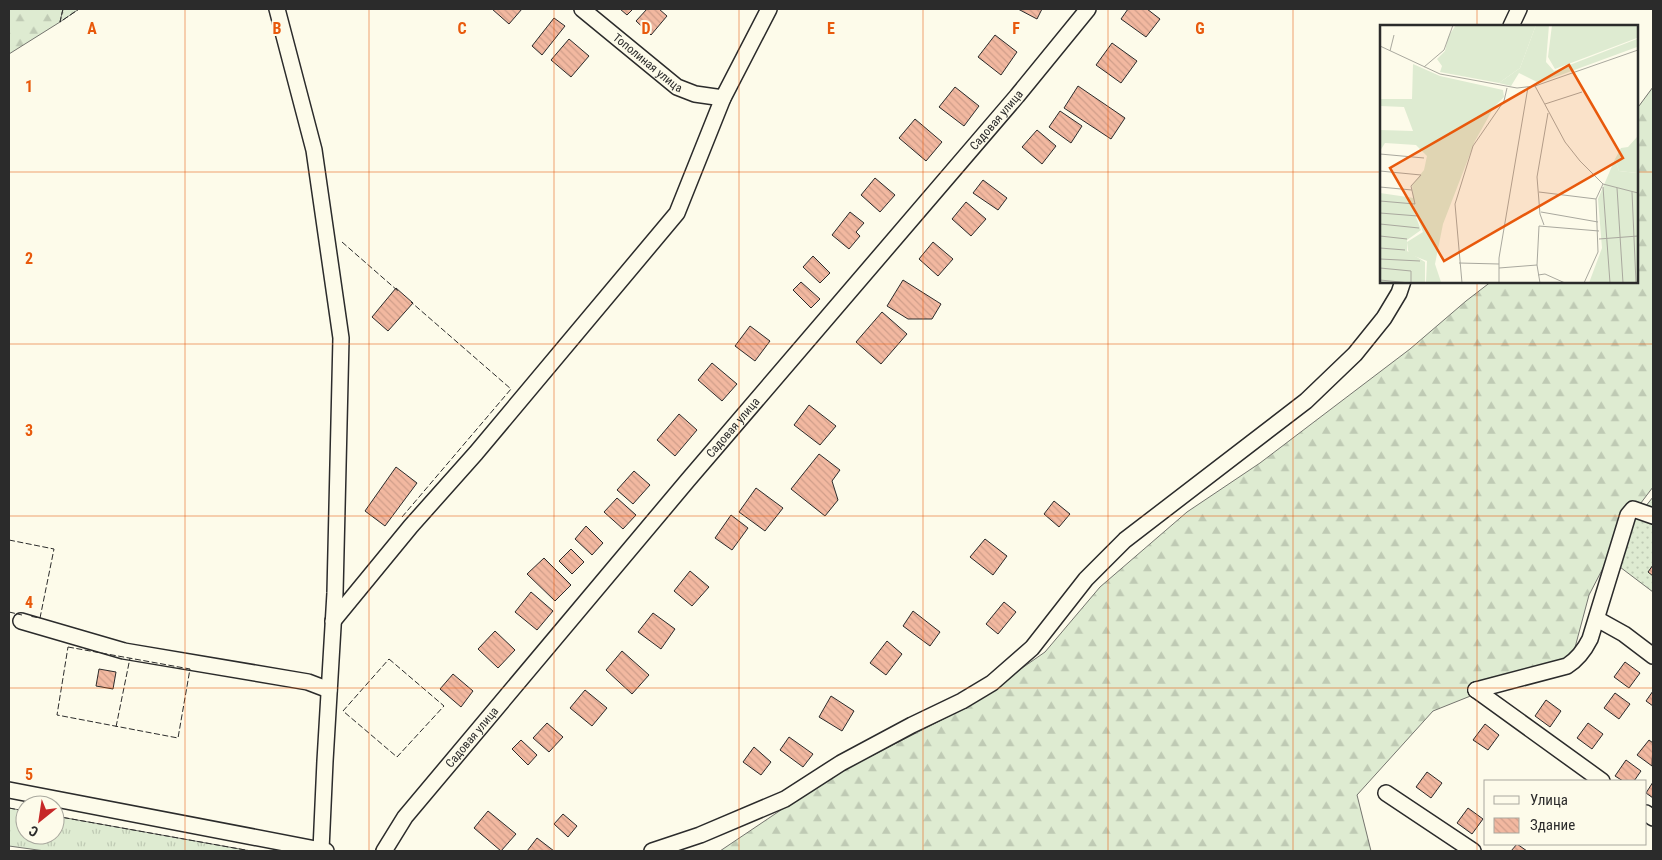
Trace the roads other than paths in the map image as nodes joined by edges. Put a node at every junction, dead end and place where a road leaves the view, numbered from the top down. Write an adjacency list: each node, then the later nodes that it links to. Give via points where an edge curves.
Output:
1 (277, 9): 12 (street, via 314,150 341,338)
2 (582, 9): 7 (street, Тополиная улица, via 677,87 695,94)
3 (769, 9): 7 (street)
4 (1088, 9): 19 (street, Садовая улица, via 405,817)
5 (1519, 9): 6 (street)
6 (1511, 25)
7 (723, 98): 12 (street, via 677,213)
8 (1403, 282): 20 (street, via 1384,318 1355,354 1306,401 1125,540 1086,580 1032,648 992,683 841,763 786,799)
9 (1653, 516): 10 (street, via 1633,509 1628,515)
10 (1597, 619): 13 (street); 15 (street, via 1583,653 1567,666 1476,690)
11 (21, 621): 14 (street, via 124,651 308,682)
12 (333, 621): 14 (street)
13 (1653, 656)
14 (329, 690): 18 (street)
15 (1601, 780)
16 (9, 790): 18 (street)
17 (1386, 794): 21 (street)
18 (323, 851)
19 (384, 851)
20 (652, 851)
21 (1472, 851)

